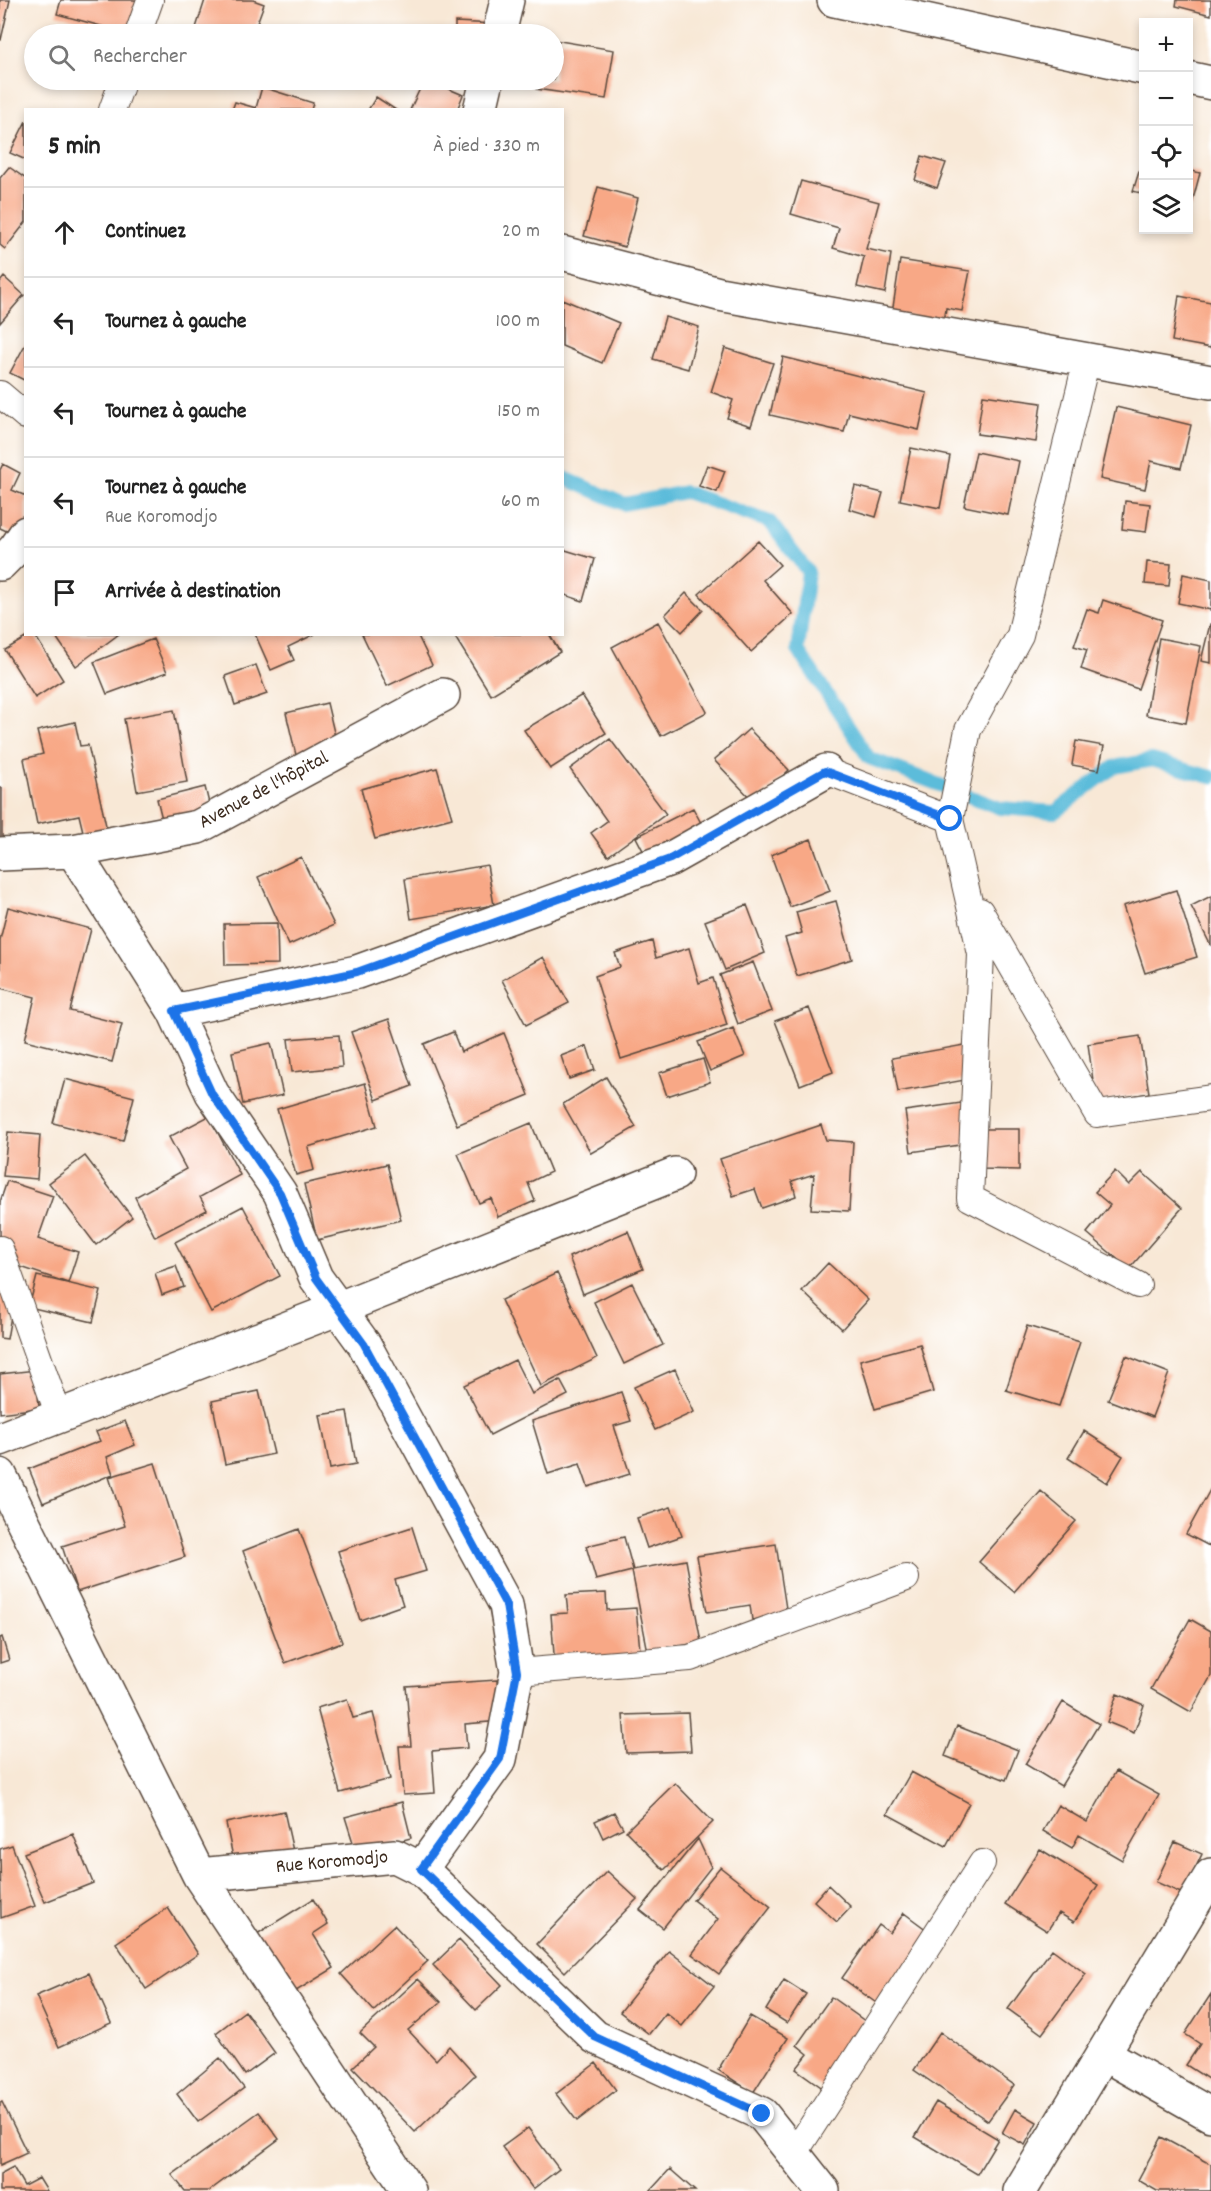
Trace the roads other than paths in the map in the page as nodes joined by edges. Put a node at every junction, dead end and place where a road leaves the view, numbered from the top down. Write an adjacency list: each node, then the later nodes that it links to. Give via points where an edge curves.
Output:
1 (150, 0): 4 (lane)
2 (507, 0): 5 (street)
3 (834, 0): 6 (street)
4 (142, 24)
5 (501, 24)
6 (1139, 67)
7 (1193, 79): 8 (street)
8 (1211, 83)
9 (119, 90): 11 (lane)
10 (485, 90): 12 (street)
11 (113, 108)
12 (481, 108)
13 (564, 254): 14 (street, via 719,294)
14 (1087, 359): 15 (street); 22 (lane, via 1020,635 968,730)
15 (1211, 382)
16 (0, 394): 17 (lane)
17 (24, 414)
18 (24, 536): 19 (street)
19 (0, 564)
20 (443, 695): 23 (street, Avenue de l'hôpital, via 198,827)
21 (825, 771): 22 (lane); 26 (street, via 670,859 357,972)
22 (950, 819): 25 (lane)
23 (73, 850): 24 (street, Avenue de l'hôpital); 26 (street)
24 (0, 854)
25 (968, 890): 27 (lane, via 1097,1114); 30 (lane, via 981,954 970,1198)
26 (174, 1011): 31 (street, via 212,1094 280,1193 316,1278)
27 (1211, 1098)
28 (675, 1174): 31 (street)
29 (0, 1249): 32 (lane)
30 (1138, 1285)
31 (337, 1309): 32 (street); 36 (street, via 364,1344 506,1605)
32 (59, 1416): 33 (street)
33 (0, 1439)
34 (0, 1475): 39 (street)
35 (906, 1578): 36 (lane, via 690,1658)
36 (517, 1672): 38 (street, via 500,1759)
37 (982, 1863): 43 (lane)
38 (421, 1869): 39 (street, Rue Koromodjo, via 395,1856); 43 (street, Rue Koromodjo, via 595,2037 762,2114)
39 (199, 1875): 44 (street)
40 (1211, 1875): 41 (street)
41 (1104, 2054): 42 (street); 46 (street)
42 (1211, 2115)
43 (794, 2154): 45 (street, Rue Koromodjo)
44 (409, 2191)
45 (823, 2191)
46 (1020, 2191)

